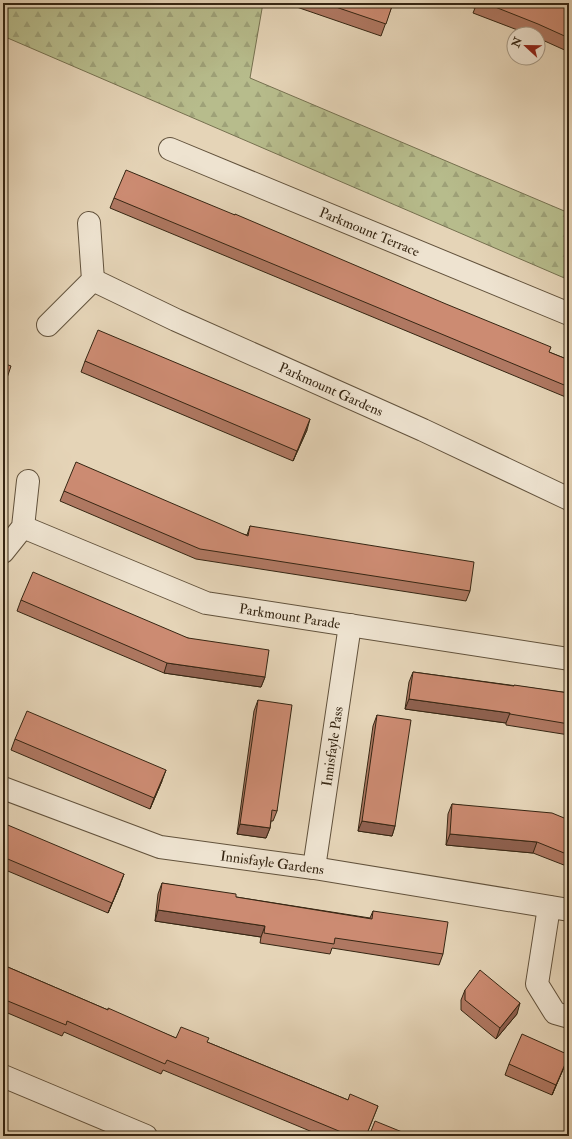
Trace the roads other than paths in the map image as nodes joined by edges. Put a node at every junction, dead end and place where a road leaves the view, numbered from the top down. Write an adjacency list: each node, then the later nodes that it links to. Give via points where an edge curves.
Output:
1 (170, 149): 4 (street, Parkmount Terrace)
2 (89, 223): 3 (street)
3 (94, 280): 5 (street); 7 (street, Parkmount Gardens)
4 (569, 314)
5 (48, 326)
6 (28, 481): 8 (street)
7 (569, 499)
8 (23, 527): 9 (street); 10 (street, Parkmount Parade, via 206,603)
9 (3, 552)
10 (350, 625): 11 (street, Parkmount Parade); 13 (street, Innisfayle Pass)
11 (569, 659)
12 (3, 788): 13 (street, Innisfayle Gardens, via 160,847)
13 (314, 868): 14 (street, Innisfayle Gardens)
14 (559, 909): 15 (street, Innisfayle Gardens, via 537,984 555,1013)
15 (569, 1017)
16 (3, 1076): 17 (street)
17 (146, 1136)

